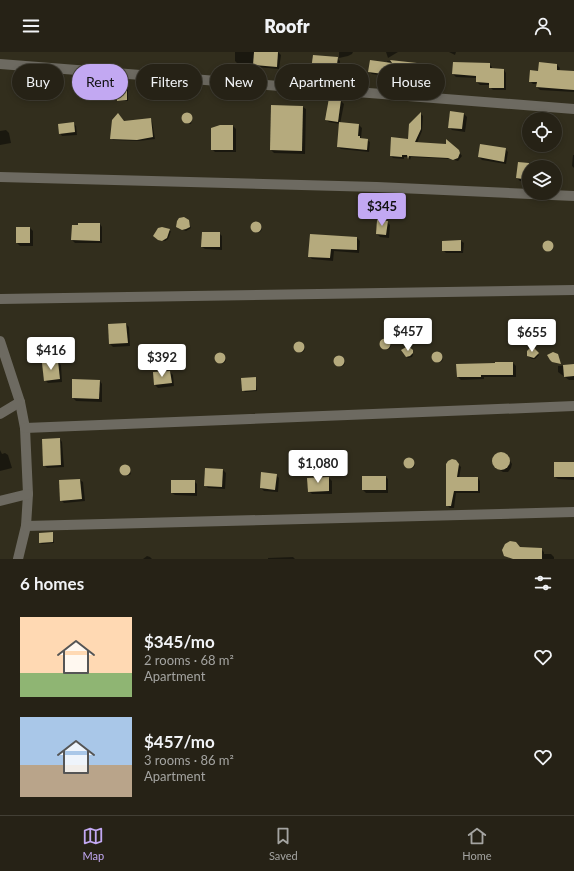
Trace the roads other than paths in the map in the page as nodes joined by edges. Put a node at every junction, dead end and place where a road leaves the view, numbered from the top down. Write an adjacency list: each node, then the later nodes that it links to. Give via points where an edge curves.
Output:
1 (0, 64): 2 (street)
2 (574, 109)
3 (0, 176): 4 (street, via 377,187)
4 (574, 196)
5 (574, 290): 6 (street)
6 (0, 299)
7 (0, 341): 8 (street)
8 (20, 402): 10 (street); 11 (street)
9 (574, 406): 11 (street)
10 (0, 414)
11 (25, 428): 12 (street)
12 (28, 494): 13 (street); 15 (street)
13 (0, 501)
14 (574, 512): 15 (street)
15 (26, 526): 16 (street)
16 (18, 559)

